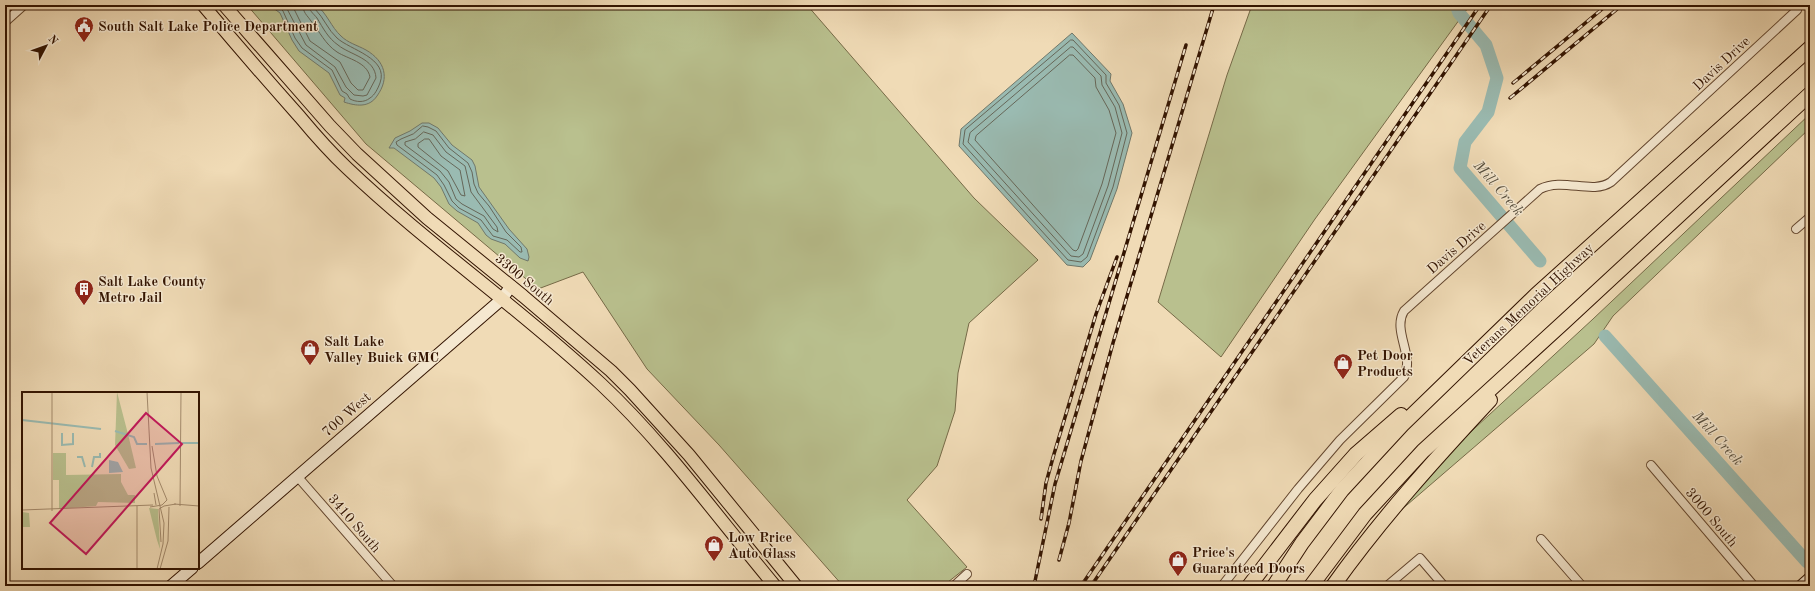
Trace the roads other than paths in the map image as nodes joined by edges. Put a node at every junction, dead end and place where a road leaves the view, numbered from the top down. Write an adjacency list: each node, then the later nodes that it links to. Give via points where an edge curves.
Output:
1 (24, 5): 5 (street)
2 (203, 5): 12 (main road, via 270,84 347,168 416,230)
3 (224, 5): 10 (main road, 3300 South, via 357,154 427,218)
4 (1794, 7): 26 (street, Davis Drive, via 1606,185 1601,187 1558,184 1540,189 1404,311 1400,322 1407,362 1404,377 1340,440)
5 (5, 22)
6 (1810, 48): 11 (highway, Veterans Memorial Highway)
7 (1810, 94): 13 (highway)
8 (1810, 216): 9 (street)
9 (1796, 229)
10 (511, 286): 12 (street, 700 West); 24 (main road, 3300 South, via 611,371 650,410)
11 (1536, 295): 27 (highway, via 1356,454 1315,500); 28 (highway, Veterans Memorial Highway, via 1402,425 1342,490 1302,543)
12 (502, 299): 15 (street, 700 West); 23 (main road, via 619,402 676,465)
13 (1564, 322): 29 (highway, via 1422,451 1365,514); 30 (highway, via 1441,453 1358,550)
14 (1651, 465): 34 (street, 3000 South)
15 (297, 476): 17 (street, 700 West); 22 (street, 3410 South)
16 (1541, 538): 33 (street)
17 (199, 562)
18 (191, 569): 21 (street)
19 (967, 574): 25 (street)
20 (1810, 578): 35 (street)
21 (171, 586)
22 (393, 586)
23 (775, 586)
24 (796, 586)
25 (954, 586)
26 (1222, 586)
27 (1249, 586)
28 (1274, 586)
29 (1311, 586)
30 (1333, 586)
31 (1387, 586): 32 (street, via 1420,558)
32 (1444, 586)
33 (1582, 586)
34 (1754, 586)
35 (1801, 586)

